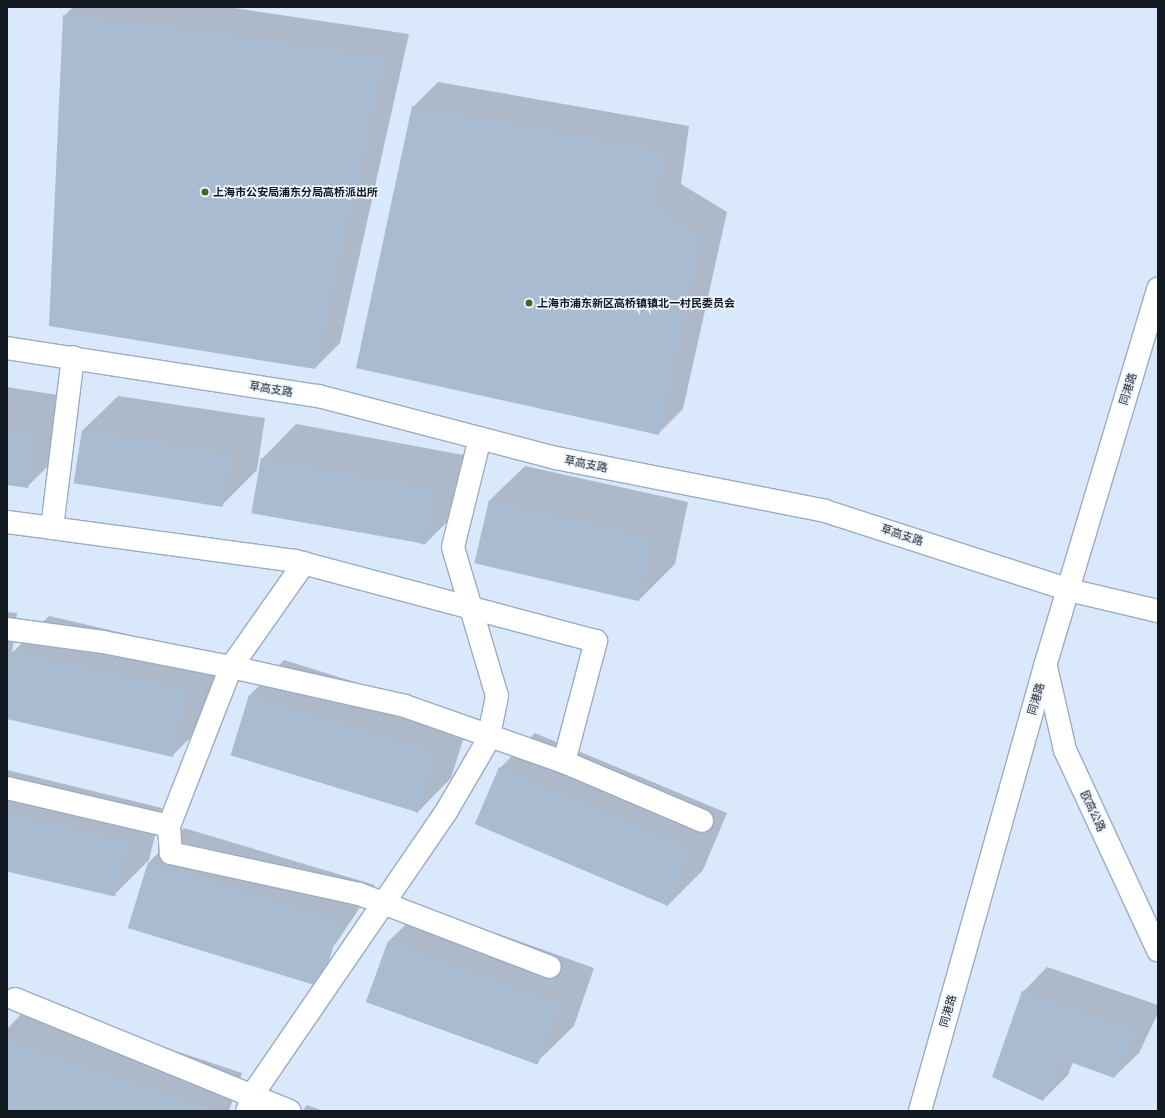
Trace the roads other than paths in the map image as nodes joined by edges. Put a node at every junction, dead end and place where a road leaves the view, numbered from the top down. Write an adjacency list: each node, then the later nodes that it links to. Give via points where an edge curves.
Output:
1 (1158, 289): 8 (street, 同港路)
2 (7, 348): 3 (street, 草高支路)
3 (73, 358): 4 (street, 草高支路, via 318,396); 6 (street)
4 (480, 438): 8 (street, 草高支路, via 556,458 826,511); 9 (street, via 453,547)
5 (7, 522): 6 (street)
6 (52, 528): 7 (street)
7 (304, 563): 9 (street); 13 (street)
8 (1069, 590): 10 (street, 草高支路); 12 (street, 同港路)
9 (472, 606): 14 (street, via 497,696); 15 (street, via 596,641)
10 (1158, 611)
11 (7, 629): 13 (street, via 103,642)
12 (1045, 666): 20 (street, 欧高公路, via 1065,750); 25 (street, 同港路)
13 (230, 667): 14 (street, via 405,706); 18 (street)
14 (489, 736): 15 (street); 19 (street, via 446,812)
15 (564, 762): 17 (street)
16 (7, 788): 18 (street)
17 (702, 821)
18 (169, 826): 19 (street, via 171,853 359,894)
19 (381, 902): 21 (street); 23 (street)
20 (1158, 950)
21 (550, 967)
22 (15, 999): 23 (street)
23 (250, 1103): 24 (street)
24 (290, 1111)
25 (920, 1111)

